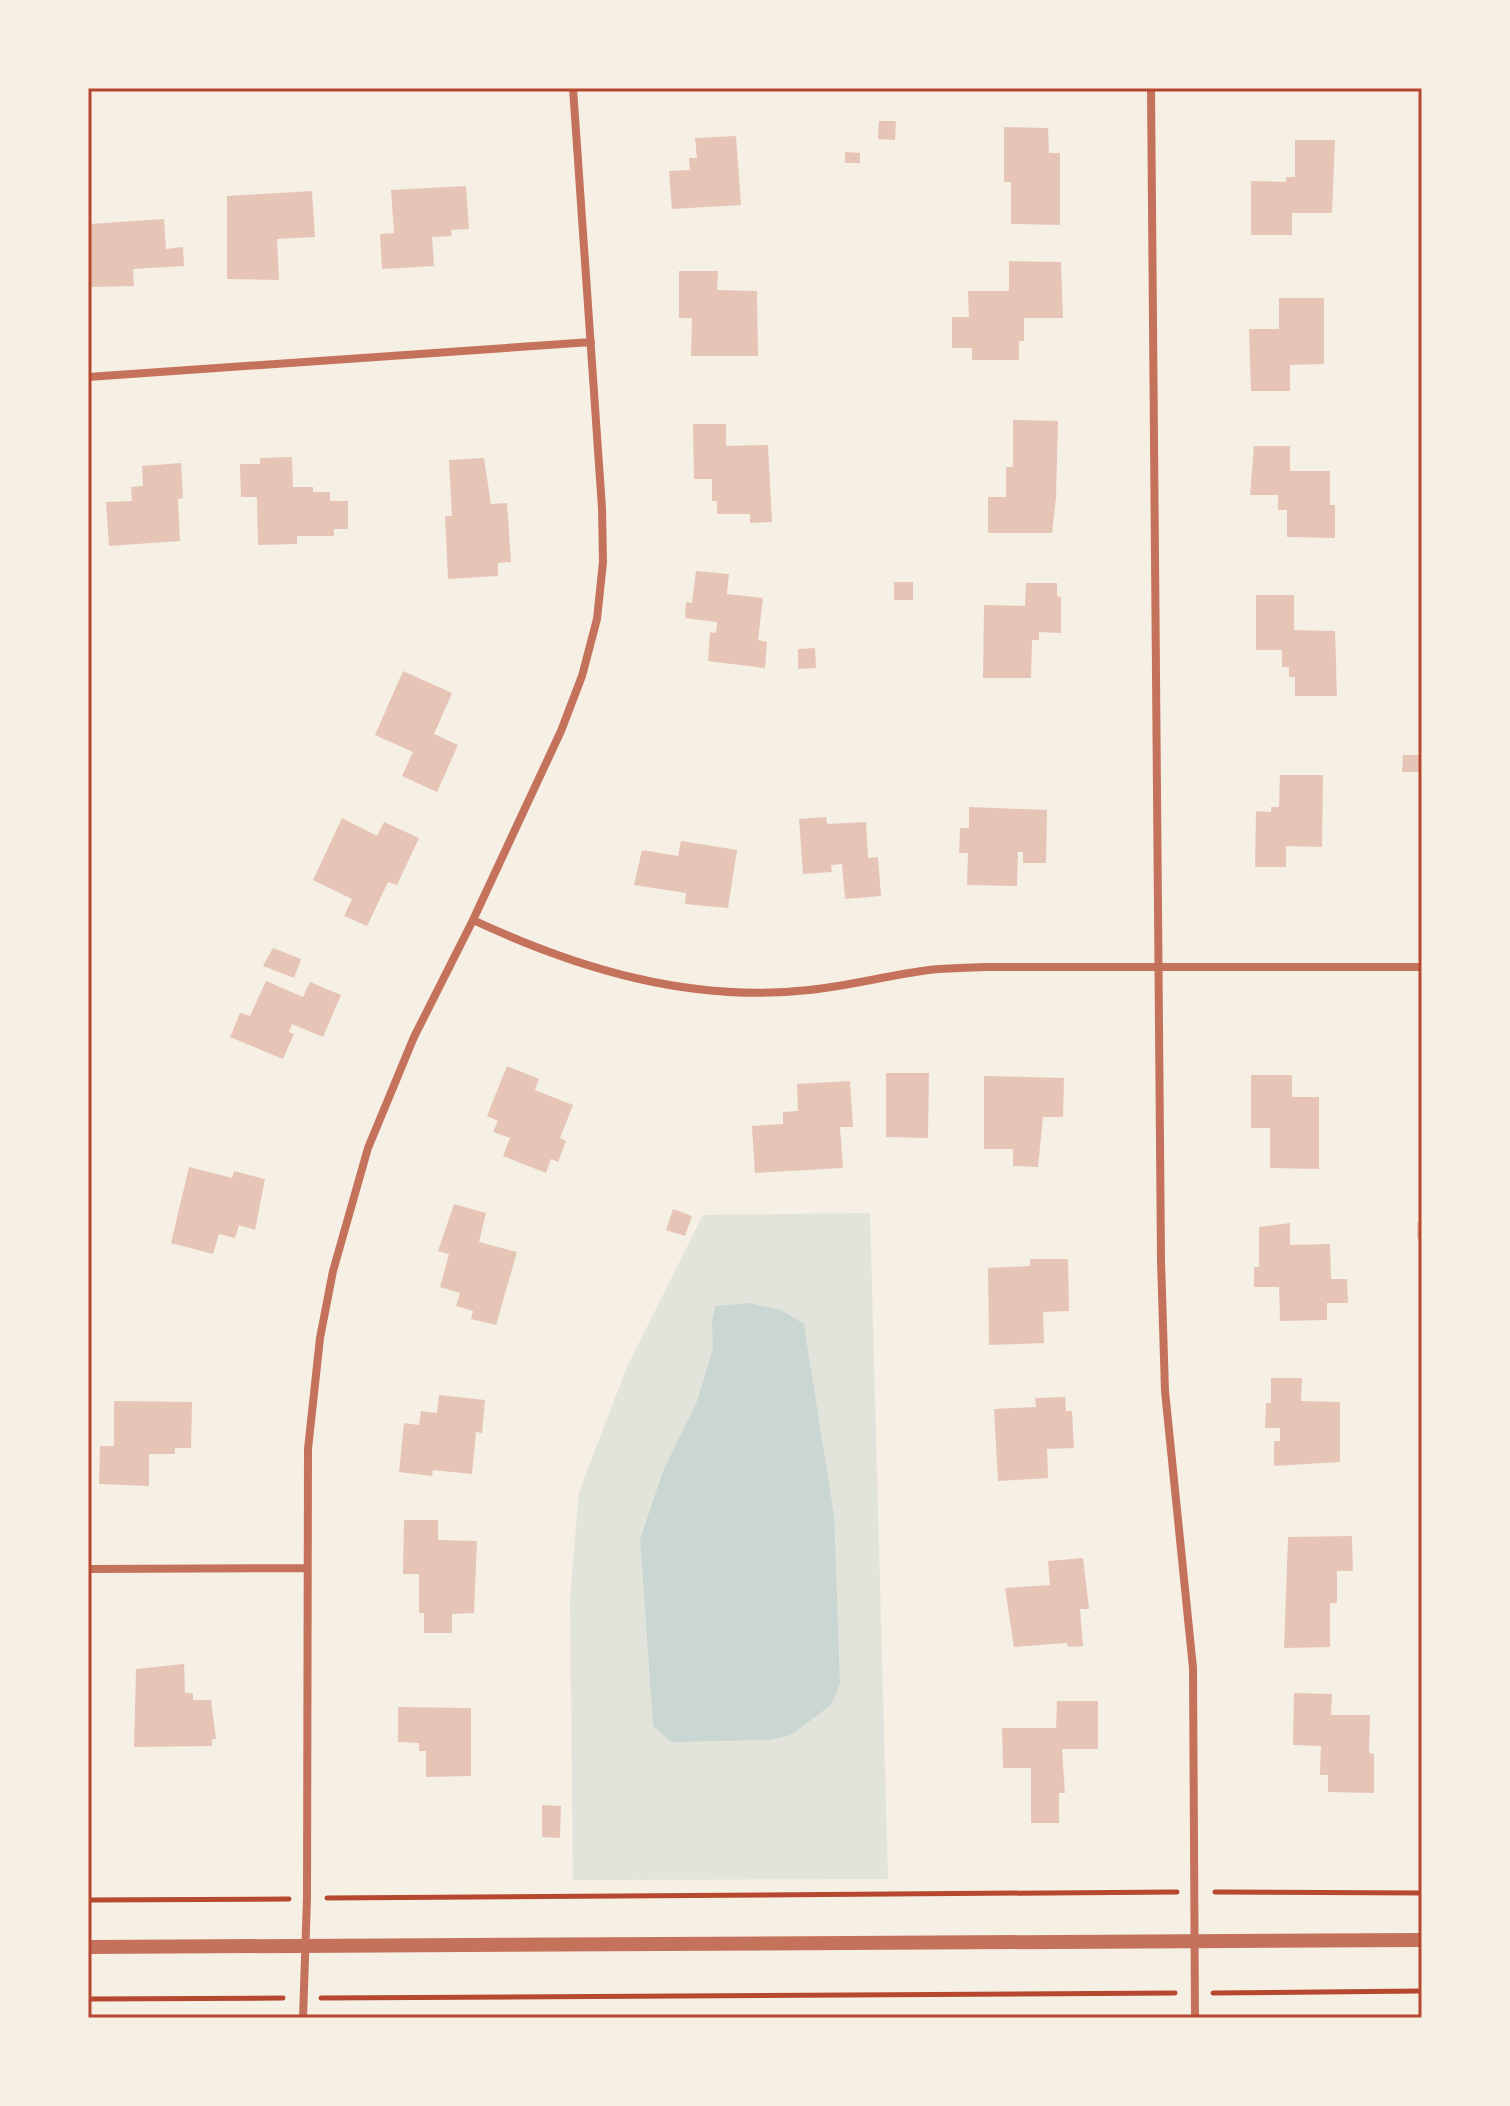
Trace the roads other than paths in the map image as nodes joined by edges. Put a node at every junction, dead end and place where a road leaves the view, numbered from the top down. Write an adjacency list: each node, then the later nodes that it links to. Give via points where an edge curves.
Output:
1 (573, 88): 3 (street)
2 (1151, 88): 6 (street)
3 (591, 342): 4 (street); 5 (street, via 602,508 597,619 561,731)
4 (88, 377)
5 (473, 920): 6 (street, via 571,961 681,988 727,992 808,991 930,970); 8 (street, via 414,1037 368,1148 333,1271 312,1396)
6 (1156, 967): 7 (street); 11 (street, via 1165,1391 1193,1668)
7 (1422, 967)
8 (306, 1568): 9 (street); 12 (street)
9 (88, 1569)
10 (1422, 1940): 11 (street)
11 (1196, 1941): 12 (street); 15 (street)
12 (304, 1946): 13 (street); 14 (street)
13 (88, 1947)
14 (303, 2018)
15 (1195, 2018)

